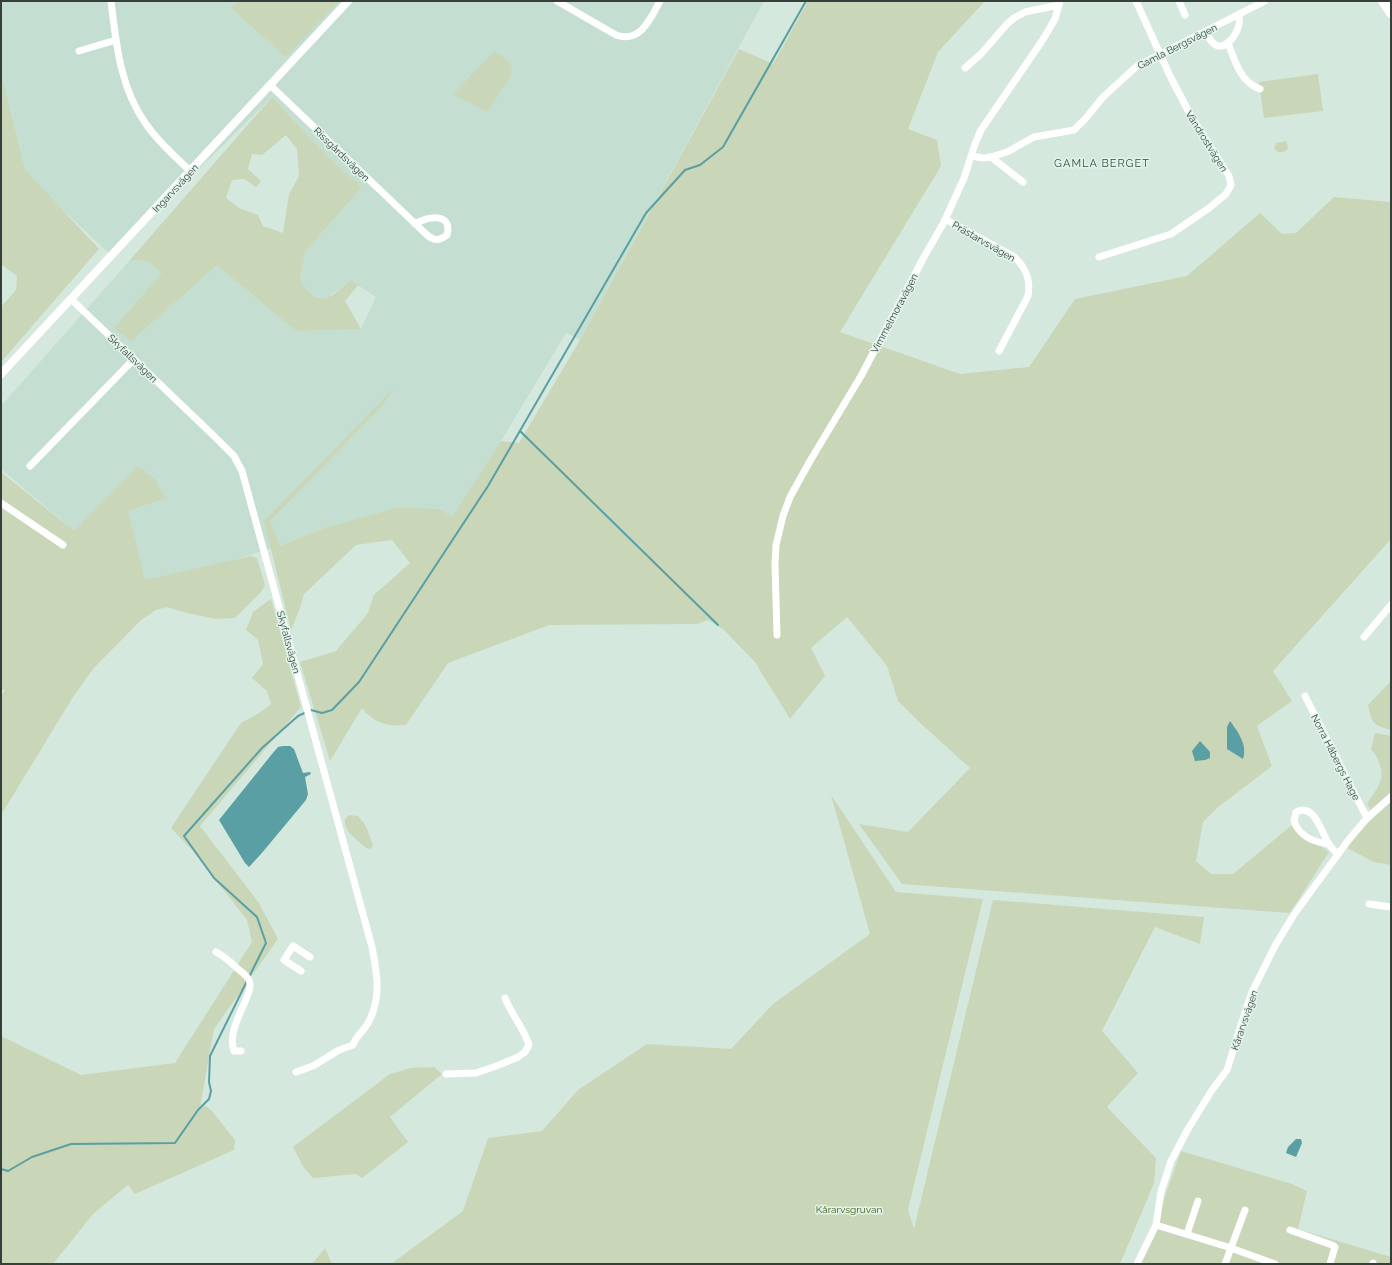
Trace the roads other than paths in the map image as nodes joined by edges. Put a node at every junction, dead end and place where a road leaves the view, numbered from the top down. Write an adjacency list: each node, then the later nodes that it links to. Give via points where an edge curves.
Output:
1 (111, 1): 14 (street)
2 (348, 1): 19 (street, Ingarvsvägen)
3 (557, 1): 4 (street, via 625,38 639,33 644,28)
4 (660, 1)
5 (1136, 1): 17 (street, Vändrostvägen)
6 (1179, 1): 12 (street)
7 (1265, 1): 11 (street, Gamla Bergsvägen)
8 (1383, 1): 10 (main road)
9 (1059, 3): 18 (street, Vimmelmoravägen, via 1025,12 1014,18); 21 (street, Vimmelmoravägen, via 1055,19 1042,41 981,130)
10 (1391, 13)
11 (1239, 14): 13 (street, Gamla Bergsvägen); 15 (street, via 1240,23 1234,37)
12 (1185, 15)
13 (1206, 31): 15 (street, via 1213,44 1219,46); 17 (street, Gamla Bergsvägen)
14 (116, 40): 16 (street); 23 (street, via 123,75 139,114 153,134)
15 (1228, 43): 20 (street, via 1247,82)
16 (79, 51)
17 (1161, 54): 22 (street, Gamla Bergsvägen, via 1134,68 1103,97 1074,130 1034,137 1007,152); 27 (street, Vändrostvägen, via 1191,116 1229,176 1231,185 1226,194 1171,234)
18 (965, 68)
19 (270, 85): 23 (street, Ingarvsvägen); 26 (street, Rissgårdsvägen)
20 (1260, 89)
21 (972, 156): 22 (street, Gamla Bergsvägen); 25 (street, Vimmelmoravägen)
22 (991, 157): 24 (street)
23 (190, 171): 28 (street, Ingarvsvägen)
24 (1023, 182)
25 (945, 219): 29 (street, Prästarvsvägen, via 1013,256 1022,264 1028,276 1028,296); 36 (street, Vimmelmoravägen, via 861,376 790,497 776,545)
26 (415, 224)
27 (1099, 257)
28 (71, 298): 30 (street, Skyfallsvägen); 31 (street, Ingarvsvägen)
29 (999, 351)
30 (134, 359): 32 (street); 50 (street, Skyfallsvägen, via 239,463 372,947 378,987 368,1024 353,1045)
31 (1, 374)
32 (30, 466)
33 (1, 503): 34 (street)
34 (63, 545)
35 (1391, 605): 37 (street)
36 (777, 635)
37 (1364, 637)
38 (1305, 696): 40 (street, Norra Håbergs Hage)
39 (1391, 797): 40 (street, Kårarvsvägen)
40 (1367, 818): 42 (street, Kårarvsvägen)
41 (1328, 844): 41 (street, via 1315,841 1301,833 1294,821 1296,812 1307,811 1314,817 1320,824); 42 (street)
42 (1338, 854): 54 (street, Kårarvsvägen, via 1295,913 1272,951 1248,1004 1227,1070 1212,1090 1171,1161 1160,1192)
43 (1369, 904): 44 (street)
44 (1391, 907)
45 (216, 952): 49 (street, via 243,973 250,984 249,994 237,1018 233,1036 234,1051)
46 (310, 957): 47 (street, via 293,946 284,960)
47 (301, 971)
48 (505, 998): 51 (street, via 528,1040 529,1045 525,1052 476,1073)
49 (241, 1052)
50 (296, 1072)
51 (446, 1074)
52 (1198, 1201): 56 (street)
53 (1244, 1210): 57 (street)
54 (1156, 1225): 56 (street); 58 (street, Kårarvsvägen)
55 (1290, 1230): 61 (street, via 1335,1247)
56 (1187, 1234): 57 (street)
57 (1230, 1248): 59 (street); 60 (street)
58 (1137, 1264)
59 (1225, 1264)
60 (1275, 1264)
61 (1330, 1264)

